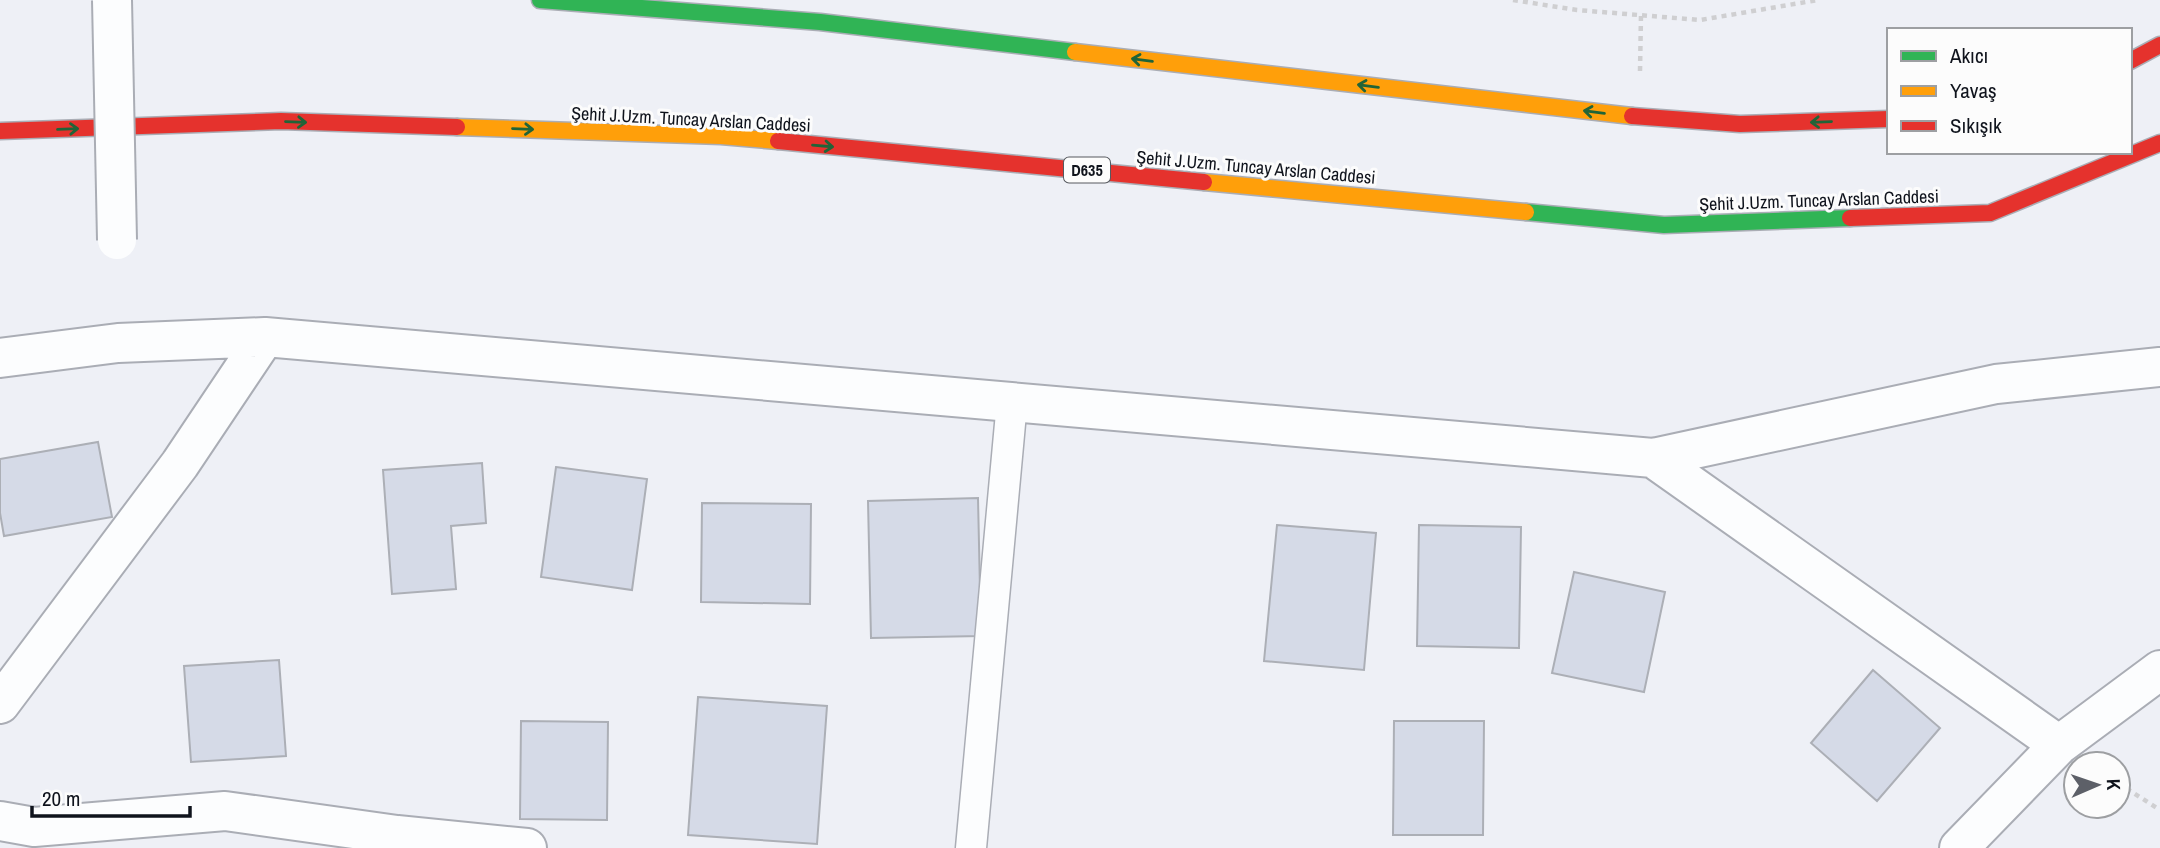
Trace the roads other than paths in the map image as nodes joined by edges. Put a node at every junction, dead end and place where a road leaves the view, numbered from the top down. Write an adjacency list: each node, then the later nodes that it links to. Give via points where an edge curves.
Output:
1 (112, 0): 8 (street, bridge)
2 (540, 0): 5 (highway, one-way to 2, via 1740,124 1638,117 820,22)
3 (2160, 44): 4 (highway)
4 (2132, 60)
5 (1887, 119)
6 (0, 131): 7 (highway, Şehit J.Uzm. Tuncay Arslan Caddesi / D635, one-way to 7, via 281,121 721,136 1664,225 1990,213)
7 (2160, 143)
8 (117, 240)
9 (265, 337): 10 (street, via 118,342); 12 (street); 15 (street, via 180,464)
10 (0, 358)
11 (2160, 367): 13 (street, via 1996,384)
12 (1012, 402): 13 (street); 19 (lane)
13 (1653, 458): 16 (street)
14 (2160, 670): 16 (street)
15 (0, 704)
16 (2059, 745): 20 (street)
17 (0, 821): 18 (street, via 34,827 225,811)
18 (527, 848)
19 (971, 848)
20 (1959, 848)

